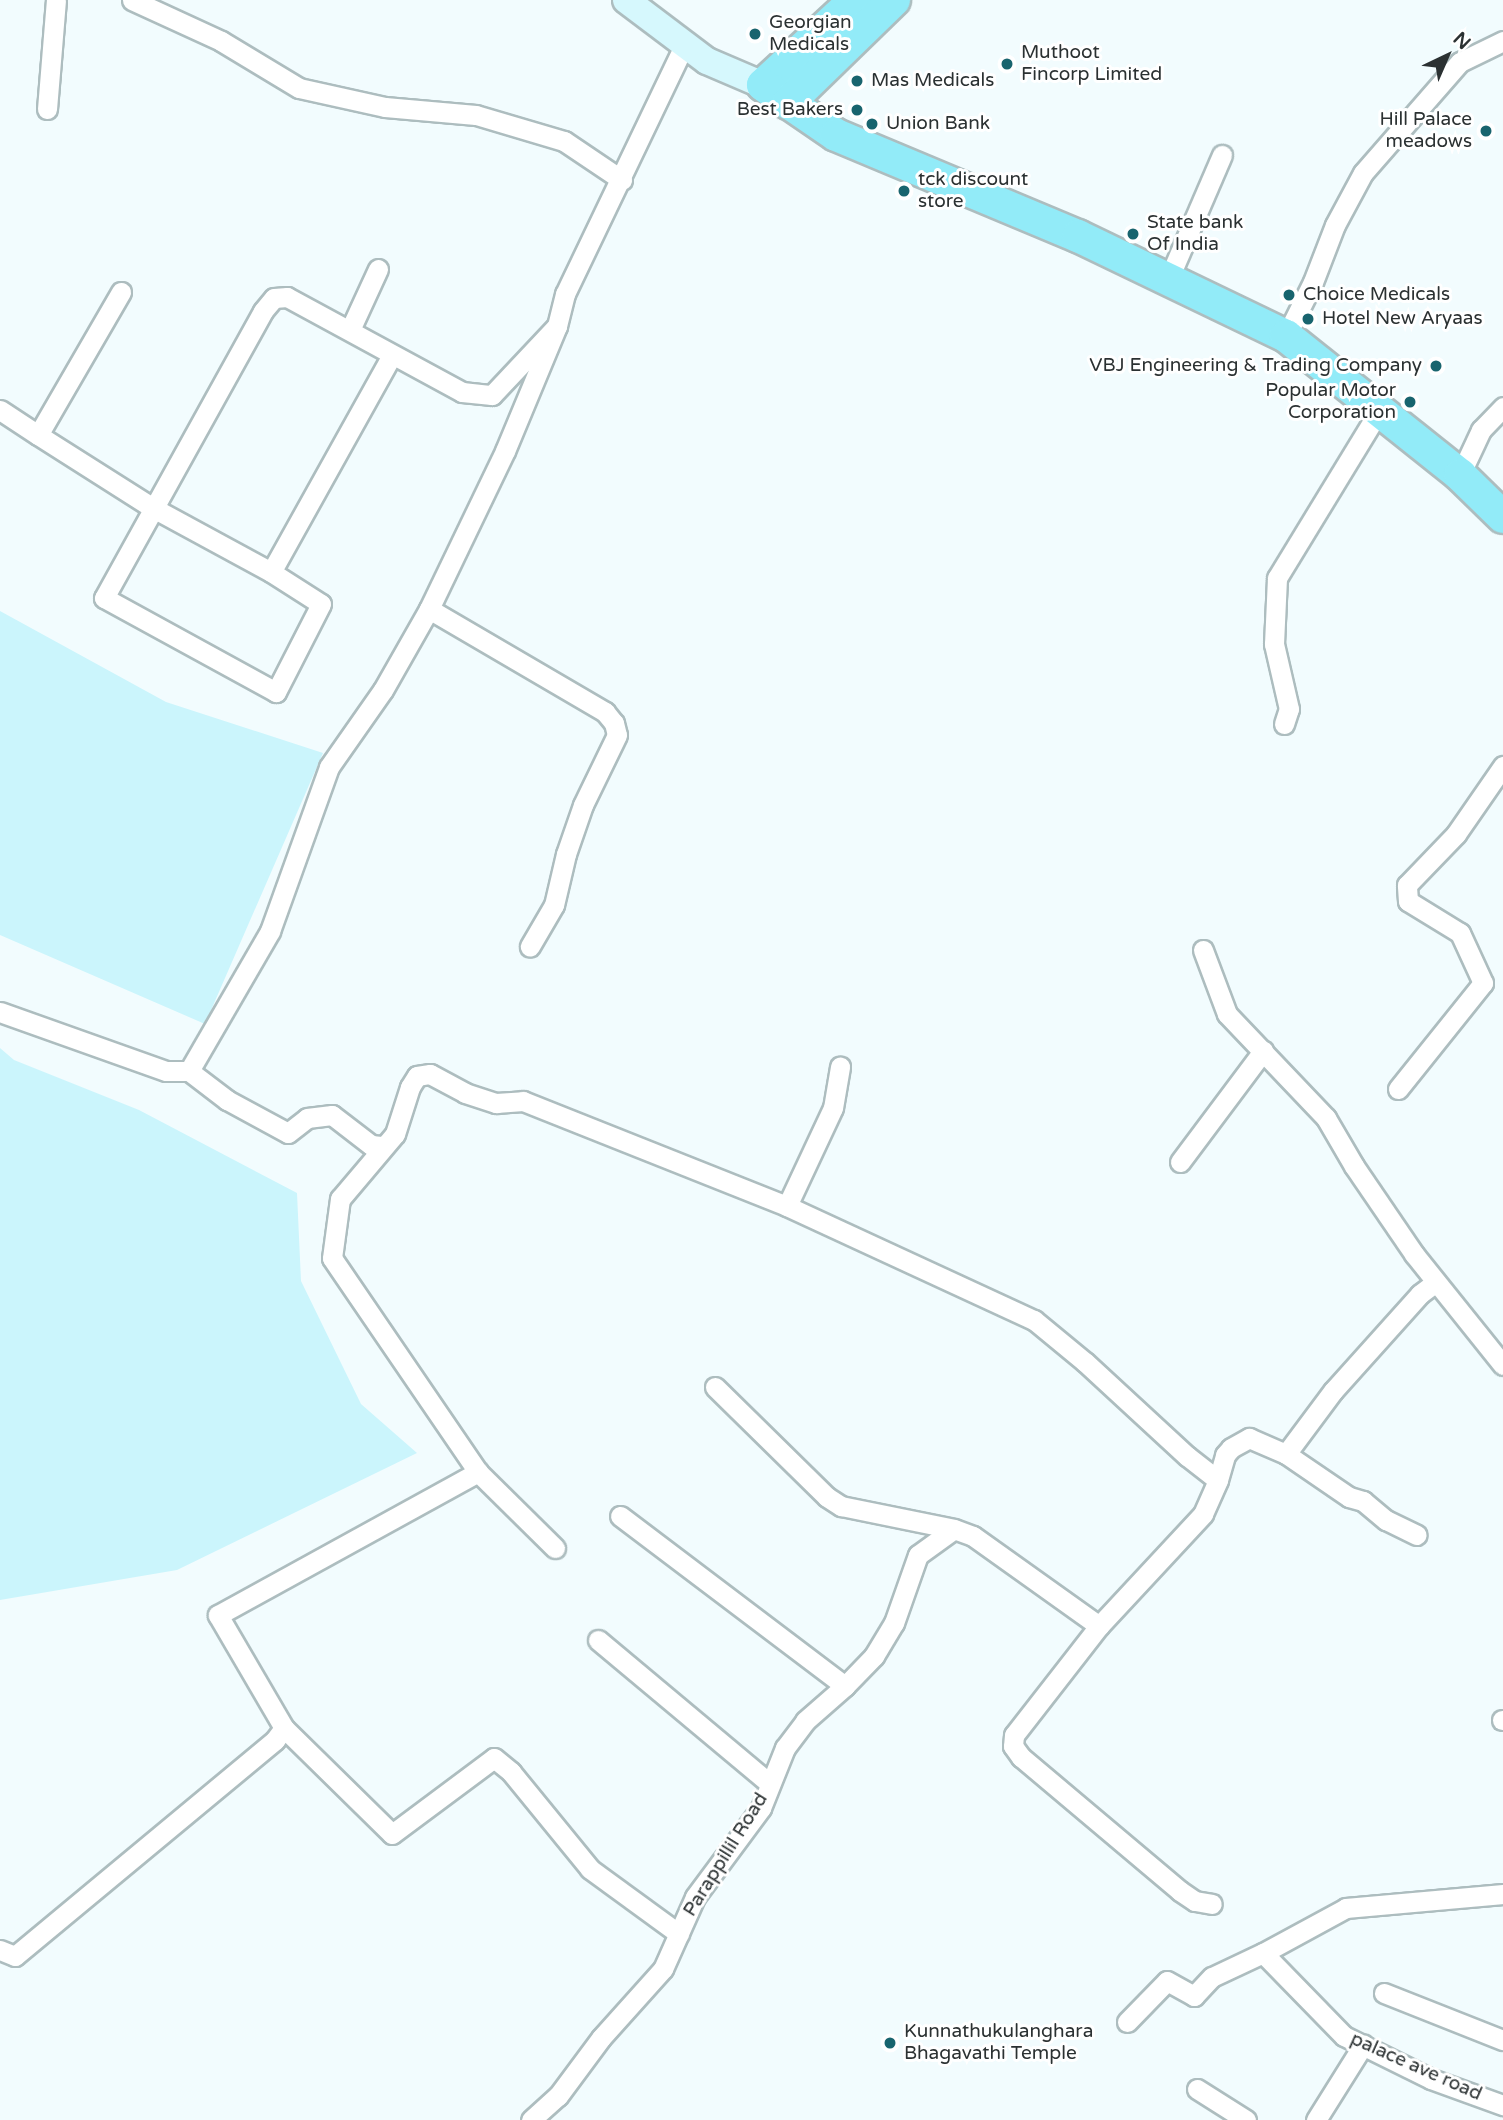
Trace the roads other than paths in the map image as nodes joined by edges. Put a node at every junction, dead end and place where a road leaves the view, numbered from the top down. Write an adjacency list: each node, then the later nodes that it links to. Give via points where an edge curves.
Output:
1 (56, 0): 9 (street)
2 (132, 0): 11 (street, via 221,41 299,88 385,107 475,115 564,141)
3 (626, 0): 7 (main road)
4 (855, 0): 8 (highway)
5 (894, 0): 8 (highway)
6 (1503, 41): 17 (street, via 1460,62 1363,173)
7 (684, 46): 8 (main road); 11 (street)
8 (775, 94): 13 (highway, via 836,135)
9 (47, 109)
10 (1222, 155): 13 (street)
11 (622, 180): 15 (street, via 565,293)
12 (378, 269): 16 (street)
13 (1169, 278): 17 (highway)
14 (121, 292): 22 (street)
15 (556, 326): 18 (street, via 492,396 462,392); 27 (street, via 505,451)
16 (350, 330): 18 (street); 24 (street, via 287,297 274,298)
17 (1286, 336): 20 (highway)
18 (392, 355): 26 (street)
19 (1503, 407): 23 (street, via 1481,430)
20 (1380, 409): 23 (highway); 28 (street, via 1277,578 1274,644 1289,709)
21 (0, 410): 22 (street)
22 (38, 435): 24 (street)
23 (1460, 475): 25 (highway)
24 (153, 508): 26 (street); 26 (street, via 104,598 276,692 321,604)
25 (1503, 517)
26 (271, 572)
27 (429, 609): 30 (street, via 605,712 614,723 617,735 583,805 554,905); 35 (street, via 383,690 329,767 270,931)
28 (1284, 724)
29 (1503, 766): 36 (street, via 1456,834 1407,885 1408,901 1460,933 1483,983)
30 (530, 946)
31 (1203, 950): 33 (street, via 1227,1014)
32 (0, 1012): 35 (street, via 166,1071)
33 (1263, 1051): 38 (street); 40 (street, via 1326,1118)
34 (841, 1067): 39 (street, via 833,1108)
35 (189, 1071): 37 (street, via 227,1100 288,1133 307,1118 332,1115 371,1145)
36 (1398, 1089)
37 (382, 1146): 39 (street, via 395,1134 410,1087 418,1076 429,1074 496,1103 523,1101); 44 (street, via 340,1199 332,1258)
38 (1180, 1162)
39 (787, 1206): 45 (street, via 1034,1320)
40 (1436, 1282): 41 (street); 43 (street, via 1332,1391)
41 (1503, 1365)
42 (715, 1387): 47 (street, via 841,1506)
43 (1286, 1454): 45 (street, via 1249,1438 1225,1455); 48 (street, via 1386,1520)
44 (478, 1472): 49 (street); 53 (street, via 218,1615)
45 (1219, 1480): 50 (street, via 1203,1514)
46 (620, 1516): 52 (street)
47 (954, 1528): 50 (street, via 973,1536); 52 (street, Parappillil Road, via 918,1555 894,1623 874,1656)
48 (1417, 1535)
49 (555, 1548)
50 (1099, 1626): 56 (street, via 1014,1735 1013,1746 1180,1891 1195,1901)
51 (598, 1640): 54 (street)
52 (845, 1686): 54 (street, Parappillil Road, via 805,1721 785,1748)
53 (285, 1727): 57 (street, via 392,1834 494,1758 511,1772 590,1869); 58 (street, via 15,1956)
54 (770, 1784): 57 (street, Parappillil Road, via 761,1808 695,1897)
55 (1503, 1894): 59 (street, via 1346,1908)
56 (1212, 1904)
57 (679, 1934): 66 (street, Parappillil Road, via 663,1969 601,2038 558,2096)
58 (0, 1950)
59 (1263, 1953): 61 (street, via 1212,1977 1194,1996 1167,1981); 63 (street, palace ave road, via 1344,2036)
60 (1384, 1993): 62 (street)
61 (1127, 2022)
62 (1503, 2040)
63 (1363, 2045): 65 (street, palace ave road, via 1431,2079); 68 (street)
64 (1197, 2089): 67 (street)
65 (1503, 2105)
66 (531, 2120)
67 (1246, 2120)
68 (1316, 2120)

